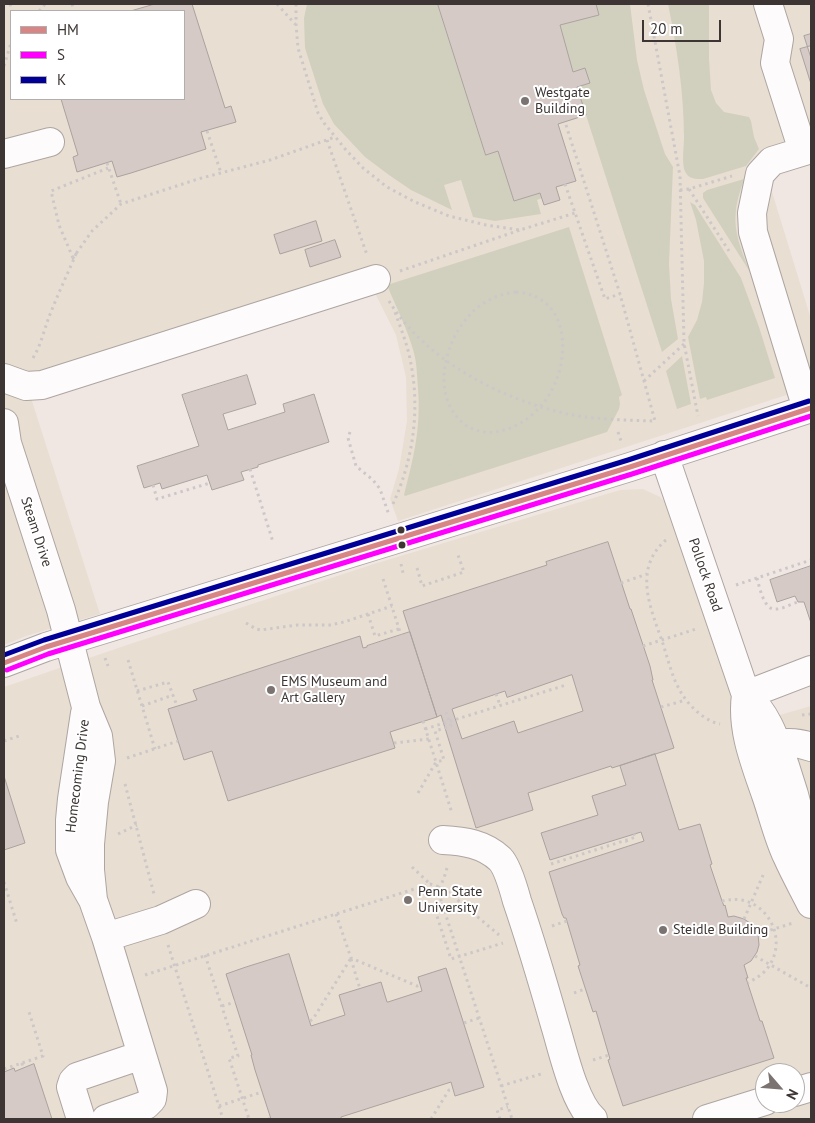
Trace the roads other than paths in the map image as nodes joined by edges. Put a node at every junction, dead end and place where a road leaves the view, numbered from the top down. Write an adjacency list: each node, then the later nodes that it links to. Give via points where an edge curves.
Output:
1 (768, 4): 3 (street, via 779,39 775,63)
2 (50, 142): 4 (street)
3 (807, 150): 7 (street, via 772,161 760,174 752,212 753,232)
4 (4, 154)
5 (376, 279): 6 (street, via 42,384 26,386)
6 (4, 378)
7 (809, 408): 9 (street)
8 (4, 424): 10 (street, Steam Drive, via 7,443)
9 (664, 455): 10 (street); 13 (street, Pollock Road)
10 (69, 640): 11 (street); 21 (street, Homecoming Drive, via 86,707 98,736 101,762 94,802 90,870 93,900)
11 (4, 663)
12 (811, 670): 13 (street)
13 (746, 695): 14 (street, Pollock Road, via 764,716); 16 (street, Pollock Road, via 745,720 750,746)
14 (777, 744): 15 (street, via 801,743); 16 (street, Pollock Road)
15 (811, 747)
16 (796, 817): 18 (street, Pollock Road); 20 (street, Pollock Road, via 787,856)
17 (448, 842): 26 (street, via 461,840 481,847 501,860 576,1064 579,1100)
18 (811, 875)
19 (196, 904): 21 (street, via 161,920)
20 (805, 913)
21 (106, 937): 22 (street, Homecoming Drive)
22 (142, 1056): 24 (street, via 73,1081 71,1087); 25 (street, Homecoming Drive, via 153,1091 152,1099 146,1105)
23 (755, 1104): 27 (street)
24 (81, 1119)
25 (106, 1119)
26 (594, 1119)
27 (707, 1119)

